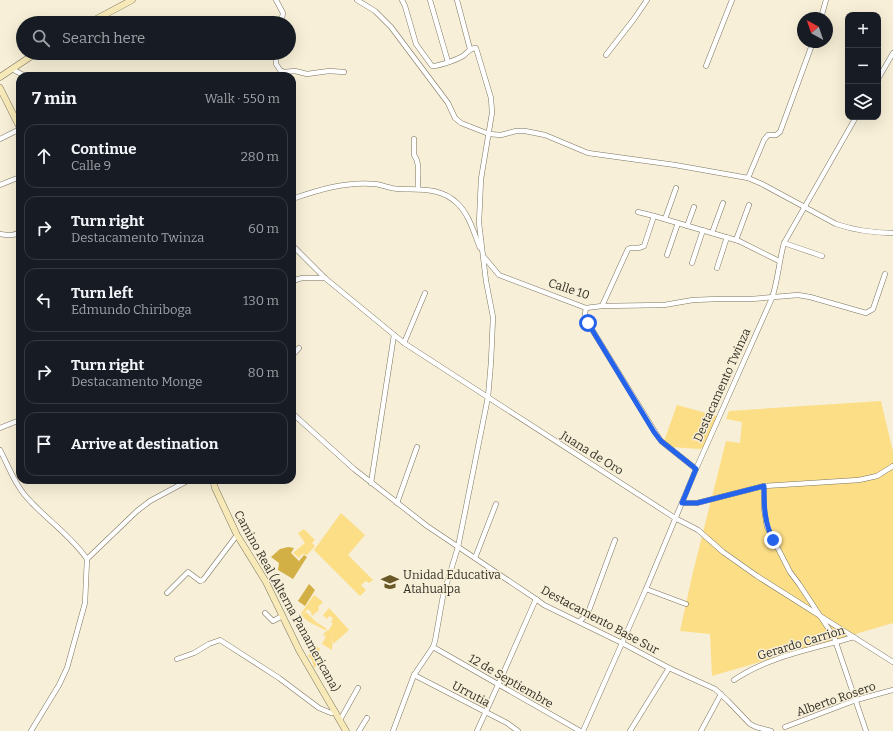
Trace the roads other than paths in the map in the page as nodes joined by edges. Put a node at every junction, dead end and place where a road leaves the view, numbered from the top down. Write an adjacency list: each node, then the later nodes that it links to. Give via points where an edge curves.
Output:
1 (132, 0): 11 (street)
2 (276, 0): 12 (street)
3 (357, 0): 32 (street, via 375,11 395,32 448,103 460,124)
4 (403, 0): 19 (street, via 418,47 432,66)
5 (430, 0): 19 (street)
6 (457, 0): 14 (street)
7 (647, 0): 16 (street)
8 (732, 0): 20 (street)
9 (826, 0): 10 (street)
10 (823, 12)
11 (102, 16)
12 (283, 16)
13 (811, 48): 35 (street, via 780,132 764,140)
14 (470, 49): 19 (street); 32 (street, via 476,48 491,98)
15 (893, 53): 26 (street)
16 (606, 55)
17 (26, 60): 21 (street)
18 (276, 60): 23 (street, via 276,64)
19 (448, 62)
20 (706, 66)
21 (12, 69): 22 (street); 27 (street)
22 (18, 72)
23 (284, 72)
24 (284, 72): 25 (street)
25 (344, 72)
26 (881, 74)
27 (0, 77)
28 (0, 88): 29 (street)
29 (16, 120)
30 (854, 120): 44 (street, Destacamento Twinza)
31 (16, 130): 33 (street)
32 (489, 134): 35 (street, via 525,131 545,135 588,152); 60 (street, via 481,179 479,223)
33 (0, 139)
34 (414, 139): 39 (street)
35 (748, 178): 44 (street)
36 (16, 179): 37 (street)
37 (0, 185)
38 (676, 188): 47 (street)
39 (418, 189): 40 (street, Calle 10, via 351,184); 60 (street, Calle 10, via 432,190 457,203 467,216)
40 (296, 198)
41 (723, 203): 51 (street)
42 (749, 205): 56 (street)
43 (694, 207): 49 (street)
44 (804, 207): 52 (street, via 846,227); 57 (street, Destacamento Twinza)
45 (638, 212): 46 (street)
46 (654, 216): 47 (street); 70 (street, via 644,246 628,249)
47 (665, 219): 48 (street)
48 (678, 223): 49 (street); 59 (street)
49 (688, 226): 50 (street)
50 (703, 230): 51 (street); 63 (street)
51 (712, 233): 55 (street)
52 (893, 233)
53 (0, 234): 54 (street)
54 (16, 235)
55 (727, 237): 56 (street); 64 (street)
56 (736, 240): 62 (street)
57 (784, 243): 61 (street); 62 (street, Destacamento Twinza)
58 (296, 249): 66 (street, Juana de Oro)
59 (667, 255)
60 (484, 256): 71 (street, Calle 10, via 499,275); 76 (street, via 493,318)
61 (822, 256)
62 (779, 261): 69 (street, Destacamento Twinza)
63 (692, 263)
64 (717, 268)
65 (885, 274): 69 (street, Calle 10, via 873,309 866,313 804,296)
66 (324, 278): 67 (street); 72 (street, Juana de Oro)
67 (296, 280)
68 (425, 293): 73 (street)
69 (772, 298): 70 (street, Calle 10); 83 (street, Destacamento Twinza)
70 (602, 306): 71 (street, Calle 10)
71 (586, 308): 83 (street, via 588,323 654,432 661,441)
72 (394, 335): 73 (street, Juana de Oro); 85 (street)
73 (404, 343): 76 (street, Juana de Oro)
74 (300, 348): 75 (street)
75 (296, 352)
76 (488, 397): 93 (street, Juana de Oro); 96 (street)
77 (296, 417): 85 (street, Destacamento Base Sur)
78 (16, 422): 79 (street)
79 (0, 428)
80 (417, 447): 90 (street)
81 (0, 450): 84 (street)
82 (893, 466): 89 (street, via 877,476 859,480)
83 (696, 469): 91 (street, Destacamento Twinza)
84 (16, 483)
85 (371, 483): 90 (street, Destacamento Base Sur)
86 (17, 484): 98 (street, via 31,503 74,542)
87 (182, 484): 98 (street, via 136,511)
88 (214, 484): 94 (street, Camino Real (Alterna Panamericana))
89 (764, 486): 91 (street, via 697,503); 105 (street, via 767,527 790,572)
90 (397, 503): 96 (street, Destacamento Base Sur)
91 (682, 503): 93 (street, Destacamento Twinza)
92 (496, 504): 97 (street)
93 (675, 518): 99 (street, Destacamento Twinza); 105 (street, Juana de Oro, via 698,530 757,576)
94 (237, 535): 100 (street, via 203,580 200,581 188,572); 104 (street, Camino Real (Alterna Panamericana), via 266,582)
95 (615, 540): 106 (street, via 588,613)
96 (458, 547): 97 (street, Destacamento Base Sur); 110 (street, via 443,596)
97 (475, 558): 101 (street, Destacamento Base Sur)
98 (87, 559): 126 (street, via 85,603 67,668)
99 (646, 589): 102 (street); 109 (street, Destacamento Twinza)
100 (167, 593)
101 (536, 599): 106 (street, Destacamento Base Sur); 116 (street)
102 (686, 604)
103 (265, 614): 104 (street, via 273,621)
104 (282, 616): 121 (street, Camino Real (Alterna Panamericana))
105 (821, 616): 107 (street, Juana de Oro); 108 (street)
106 (580, 622): 109 (street, Destacamento Base Sur)
107 (854, 637): 108 (street, Gerardo Carrion); 112 (street, Juana de Oro)
108 (837, 642): 115 (street, Gerardo Carrion, via 778,659 746,672); 120 (street)
109 (622, 643): 113 (street, Destacamento Base Sur); 133 (street, Destacamento Twinza)
110 (433, 647): 114 (street); 116 (street, 12 de Septiembre)
111 (177, 659): 121 (street, via 220,640 279,678 319,708 331,713)
112 (893, 662)
113 (669, 668): 119 (street, Destacamento Base Sur); 134 (street)
114 (414, 675): 122 (street, Urrutia); 129 (street)
115 (734, 680)
116 (498, 685): 122 (street); 132 (street, 12 de Septiembre)
117 (358, 688): 124 (street)
118 (893, 690): 120 (street, Alberto Rosero)
119 (721, 694): 135 (street); 136 (street, Destacamento Base Sur, via 750,724)
120 (856, 700): 125 (street, Alberto Rosero); 137 (street)
121 (336, 712): 124 (street, Camino Real (Alterna Panamericana))
122 (485, 713): 130 (street); 131 (street, Urrutia)
123 (367, 718): 128 (street)
124 (340, 720): 127 (street, Camino Real (Alterna Panamericana))
125 (785, 727)
126 (31, 731)
127 (345, 731)
128 (359, 731)
129 (393, 731)
130 (477, 731)
131 (518, 731)
132 (580, 731)
133 (583, 731)
134 (630, 731)
135 (701, 731)
136 (771, 731)
137 (866, 731)

